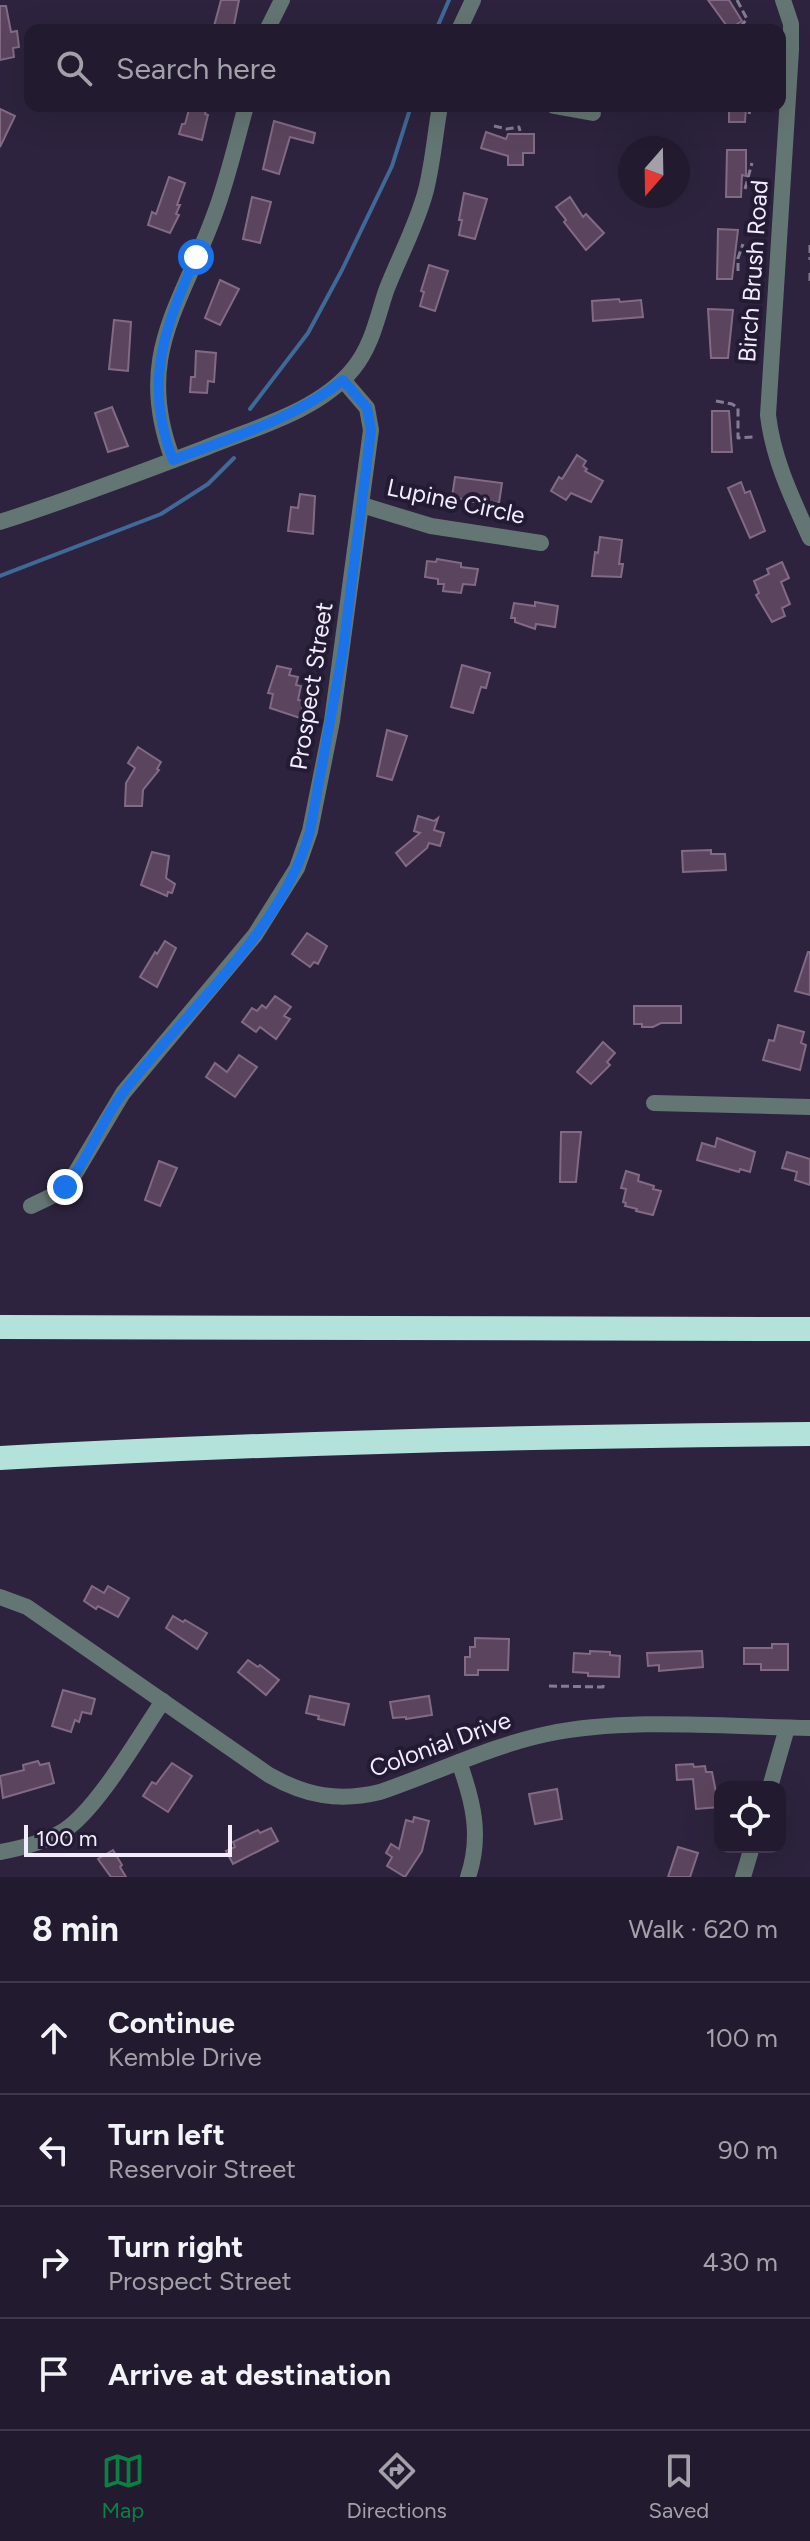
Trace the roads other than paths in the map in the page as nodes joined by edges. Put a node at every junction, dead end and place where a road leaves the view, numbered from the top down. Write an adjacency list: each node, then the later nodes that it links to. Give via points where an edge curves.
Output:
1 (282, 0): 4 (street)
2 (473, 0): 5 (street)
3 (783, 0): 14 (street, Birch Brush Road, via 791,24 791,50 768,415 779,468)
4 (270, 24)
5 (462, 24)
6 (244, 112): 11 (street, via 215,213 164,339 160,418)
7 (439, 112): 10 (street, via 420,207 369,342)
8 (587, 112): 9 (street)
9 (593, 113)
10 (343, 380): 11 (street, via 291,411); 12 (street, Prospect Street, via 367,408 371,421)
11 (173, 460): 13 (street)
12 (362, 505): 15 (street, Lupine Circle, via 431,526); 18 (street, Prospect Street, via 329,736 297,868 255,935 123,1093 73,1177 54,1195)
13 (0, 522)
14 (810, 538)
15 (541, 543)
16 (654, 1103): 17 (street)
17 (810, 1107)
18 (31, 1206)
19 (0, 1327): 20 (highway)
20 (810, 1329)
21 (810, 1434): 22 (highway, via 385,1442)
22 (0, 1458)
23 (0, 1597): 24 (street, Colonial Drive, via 27,1607)
24 (163, 1701): 27 (street, Colonial Drive, via 269,1775 316,1795 365,1796); 29 (street, via 79,1819 41,1842)
25 (787, 1728): 26 (street, Colonial Drive); 27 (street, Colonial Drive, via 575,1729 527,1738); 28 (street)
26 (810, 1728)
27 (459, 1762): 31 (street, via 476,1822)
28 (772, 1781)
29 (0, 1852)
30 (750, 1853): 32 (street)
31 (468, 1877)
32 (743, 1877)

